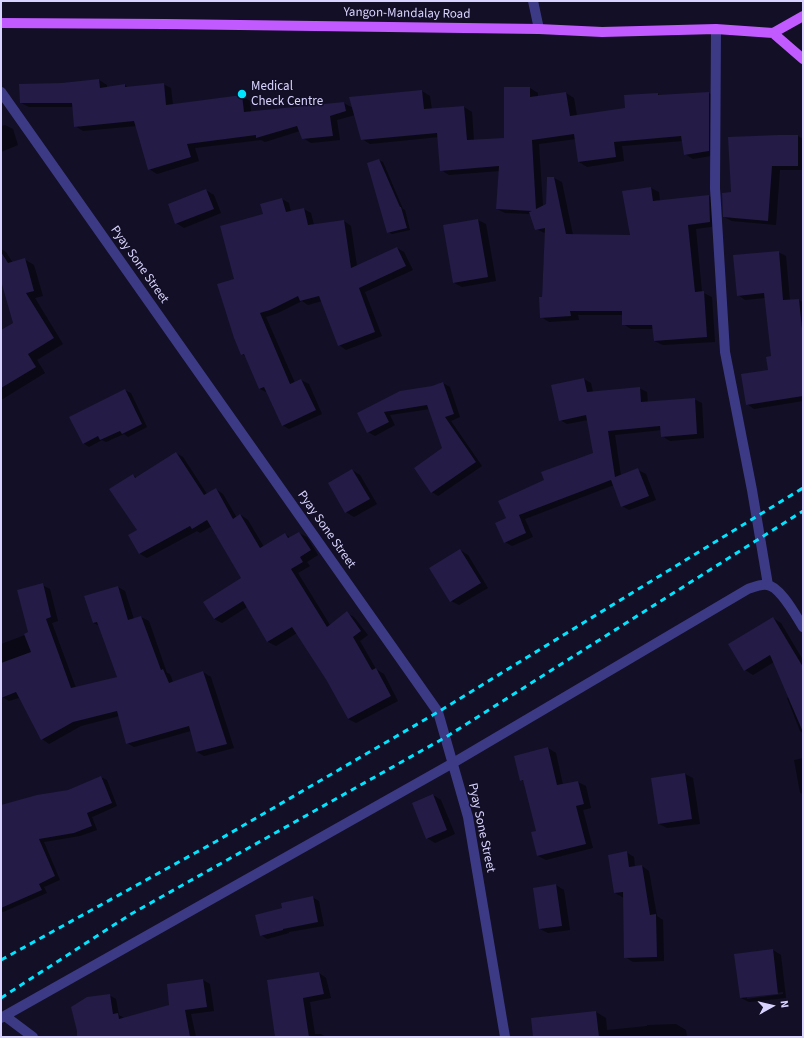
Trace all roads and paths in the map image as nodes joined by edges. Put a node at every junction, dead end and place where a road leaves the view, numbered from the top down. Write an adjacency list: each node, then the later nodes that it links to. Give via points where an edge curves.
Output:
1 (533, 1): 4 (street)
2 (803, 16): 6 (main road)
3 (1, 23): 4 (main road, Yangon-Mandalay Road)
4 (539, 29): 5 (main road, Yangon-Mandalay Road, via 602,32)
5 (716, 29): 6 (main road, Yangon-Mandalay Road); 9 (street, via 715,188 725,352)
6 (773, 33): 7 (main road)
7 (803, 59)
8 (1, 92): 11 (street, Pyay Sone Street, via 438,712)
9 (768, 585): 10 (street, via 776,588); 11 (street, via 748,589)
10 (803, 627)
11 (453, 763): 12 (street); 14 (street, Pyay Sone Street, via 468,817)
12 (3, 1017): 13 (street)
13 (33, 1037)
14 (505, 1037)

